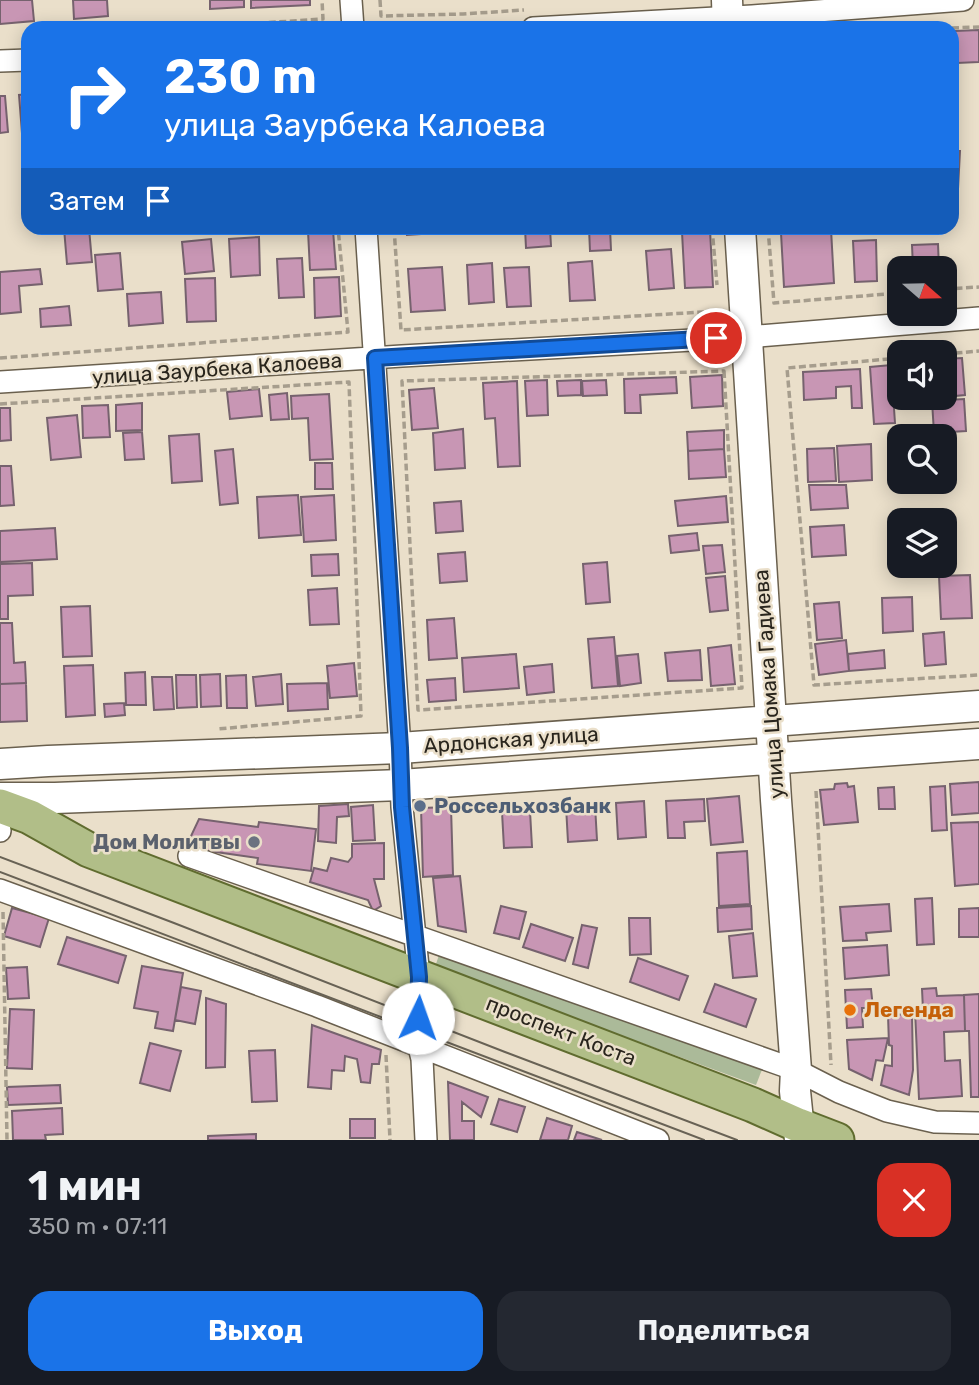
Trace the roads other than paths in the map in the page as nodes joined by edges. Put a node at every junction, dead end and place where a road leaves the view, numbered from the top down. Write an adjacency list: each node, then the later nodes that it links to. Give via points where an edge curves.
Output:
1 (351, 0): 4 (street)
2 (963, 0): 3 (street)
3 (728, 15): 5 (street)
4 (352, 21)
5 (638, 21)
6 (21, 60): 7 (street)
7 (0, 61)
8 (366, 235): 12 (street)
9 (740, 235): 11 (main road, улица Цомака Гадиева)
10 (979, 318): 11 (street, улица Заурбека Калоева)
11 (747, 337): 12 (street, улица Заурбека Калоева); 15 (main road, улица Цомака Гадиева)
12 (375, 358): 13 (street, улица Заурбека Калоева); 17 (street)
13 (0, 382)
14 (979, 706): 15 (main road, Ардонская улица)
15 (772, 721): 17 (main road, Ардонская улица); 18 (main road, улица Цомака Гадиева)
16 (979, 744): 18 (main road, Ардонская улица)
17 (400, 748): 19 (main road, Ардонская улица); 20 (street)
18 (774, 758): 20 (main road, Ардонская улица); 30 (main road, улица Цомака Гадиева)
19 (0, 764)
20 (401, 785): 21 (main road, Ардонская улица); 27 (street)
21 (0, 798)
22 (0, 806): 24 (main road, проспект Коста)
23 (0, 830): 24 (main road, проспект Коста)
24 (89, 850): 28 (main road, проспект Коста)
25 (189, 856): 27 (street)
26 (0, 890): 29 (street)
27 (415, 936): 28 (street); 30 (street)
28 (419, 977): 29 (street); 32 (main road, проспект Коста, via 753,1105)
29 (419, 1047): 33 (street); 34 (street)
30 (796, 1070): 31 (street, via 887,1111 935,1122); 32 (main road, улица Цомака Гадиева)
31 (979, 1122)
32 (799, 1132): 35 (main road, проспект Коста)
33 (426, 1140)
34 (658, 1140)
35 (837, 1140)

